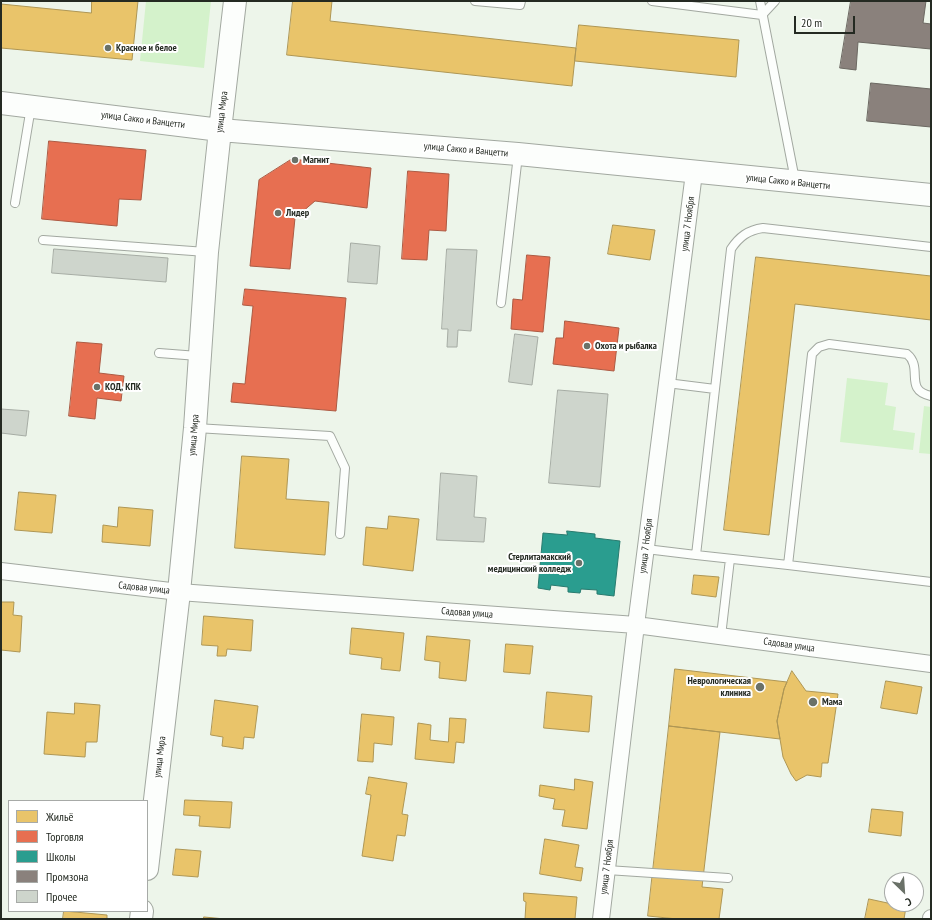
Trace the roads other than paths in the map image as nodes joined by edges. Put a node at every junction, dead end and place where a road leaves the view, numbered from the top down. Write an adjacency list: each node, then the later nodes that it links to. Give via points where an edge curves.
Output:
1 (235, 1): 10 (street, улица Мира)
2 (475, 1): 3 (lane, via 520,5)
3 (522, 1)
4 (652, 1): 7 (lane)
5 (760, 1): 7 (lane)
6 (774, 1): 7 (lane)
7 (762, 14): 13 (lane)
8 (1, 103): 9 (street, улица Сакко и Ванцетти)
9 (31, 106): 10 (street, улица Сакко и Ванцетти); 15 (lane)
10 (220, 130): 11 (street, улица Сакко и Ванцетти); 18 (street, улица Мира)
11 (518, 154): 12 (street, улица Сакко и Ванцетти); 19 (lane)
12 (694, 173): 13 (street, улица Сакко и Ванцетти); 22 (street, улица 7 Ноября)
13 (796, 183): 14 (street, улица Сакко и Ванцетти)
14 (931, 195)
15 (15, 203)
16 (43, 240): 18 (lane)
17 (931, 247): 23 (lane, via 771,228 754,229 746,233 731,249)
18 (207, 252): 21 (street, улица Мира)
19 (501, 303)
20 (159, 353): 21 (lane)
21 (200, 356): 25 (street, улица Мира)
22 (667, 383): 23 (lane); 27 (street, улица 7 Ноября)
23 (715, 389): 28 (lane)
24 (931, 396): 30 (lane, via 922,393 915,386 915,366 907,354 829,344 815,350 812,354)
25 (195, 428): 26 (lane, via 330,436 345,468); 33 (street, улица Мира)
26 (340, 534)
27 (646, 549): 28 (lane); 34 (street, улица 7 Ноября)
28 (696, 555): 29 (lane)
29 (730, 559): 30 (lane); 35 (lane)
30 (788, 566): 32 (lane)
31 (1, 571): 33 (street, Садовая улица)
32 (931, 582)
33 (179, 592): 34 (street, Садовая улица); 37 (street, улица Мира)
34 (636, 625): 35 (street, Садовая улица); 38 (street, улица 7 Ноября)
35 (721, 636): 36 (street, Садовая улица)
36 (931, 664)
37 (148, 860)
38 (607, 870): 39 (lane); 40 (street, улица 7 Ноября)
39 (728, 878)
40 (601, 919)

